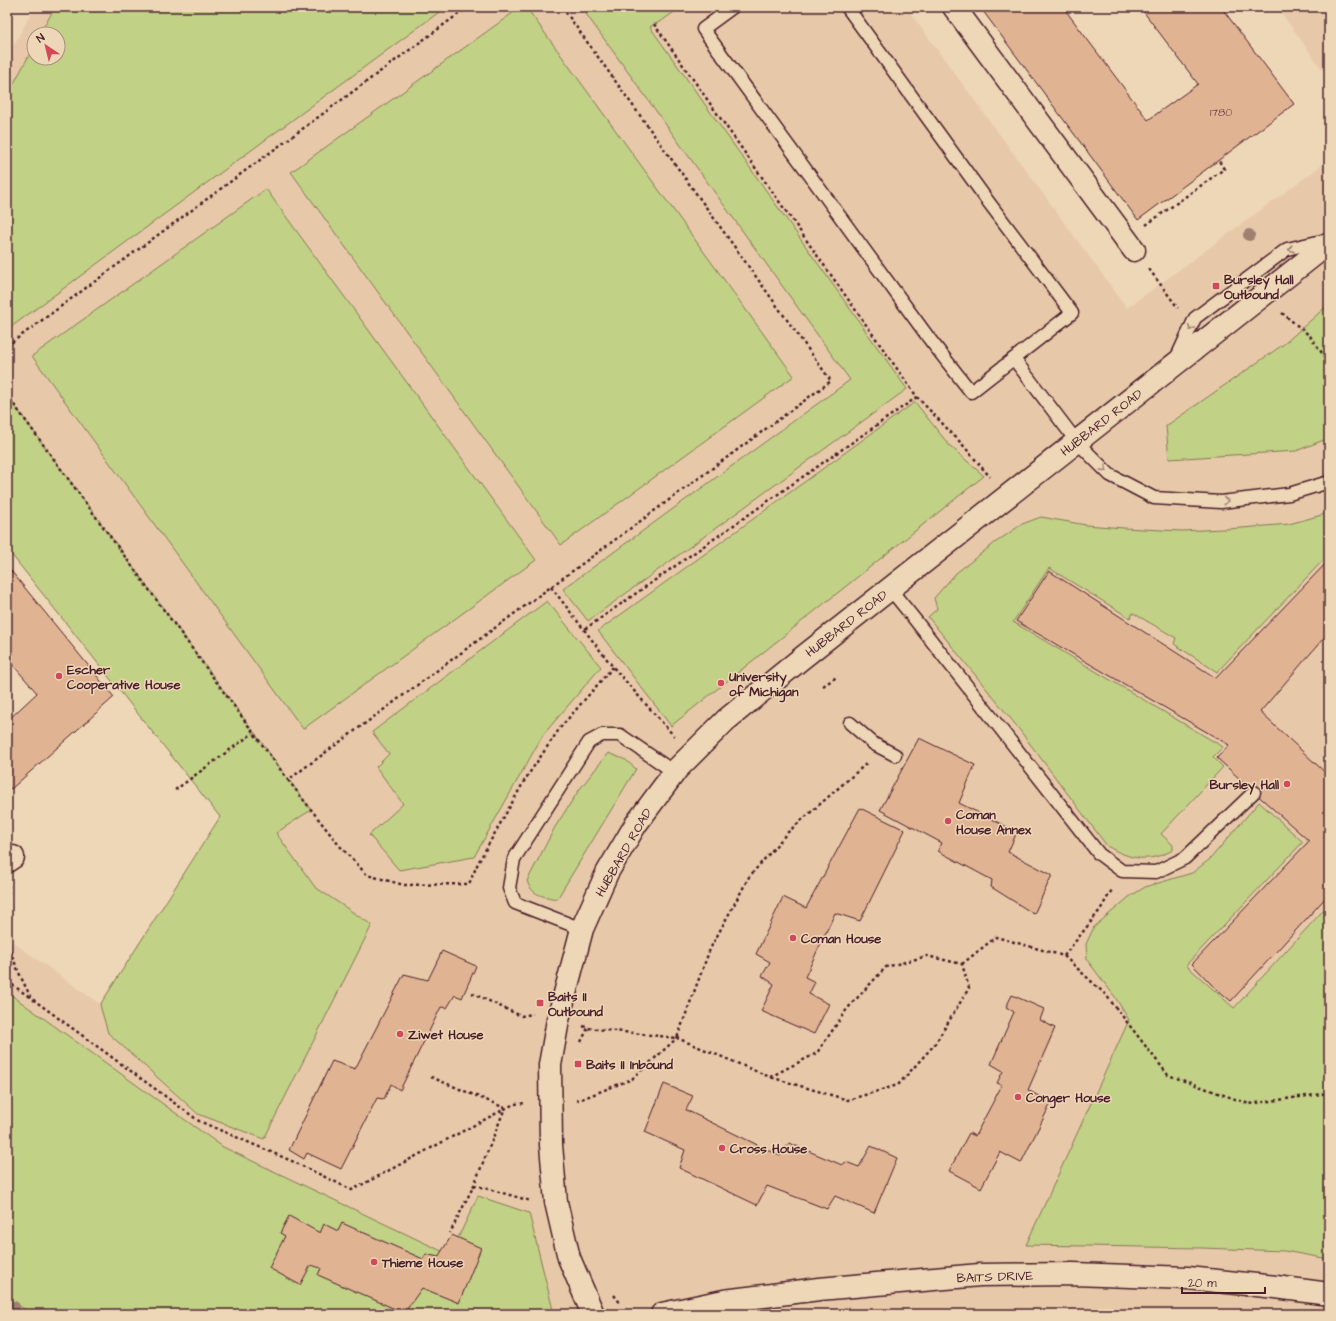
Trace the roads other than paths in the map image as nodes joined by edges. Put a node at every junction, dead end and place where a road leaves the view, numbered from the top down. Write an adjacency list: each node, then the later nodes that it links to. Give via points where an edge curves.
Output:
1 (733, 7): 7 (lane, via 703,29 971,392)
2 (847, 7): 7 (lane, via 1072,313)
3 (954, 7): 6 (street)
4 (1329, 239): 8 (lane, one-way to 8, via 1287,249 1195,318)
5 (1329, 243): 8 (street, HUBBARD ROAD)
6 (1130, 245)
7 (1014, 359): 9 (lane)
8 (1174, 364): 9 (street, HUBBARD ROAD)
9 (1077, 442): 10 (lane, one-way to 10, via 1110,475 1154,498 1221,502 1289,494); 11 (street, HUBBARD ROAD)
10 (1329, 482)
11 (890, 589): 14 (street, HUBBARD ROAD, via 726,720); 15 (lane, via 1099,854 1122,871 1156,872 1185,858)
12 (850, 723): 13 (lane, via 874,744)
13 (895, 755)
14 (674, 772): 16 (street, HUBBARD ROAD, via 636,824 607,873); 16 (lane, via 620,735 602,735 589,742 514,859 509,888 515,903)
15 (1254, 792)
16 (582, 929): 18 (street, HUBBARD ROAD, via 558,1020 550,1065 551,1145 556,1202 569,1258)
17 (1329, 1294): 19 (street, BAITS DRIVE, via 1188,1278 1073,1274 980,1276 819,1289 724,1301)
18 (593, 1314)
19 (662, 1314)

